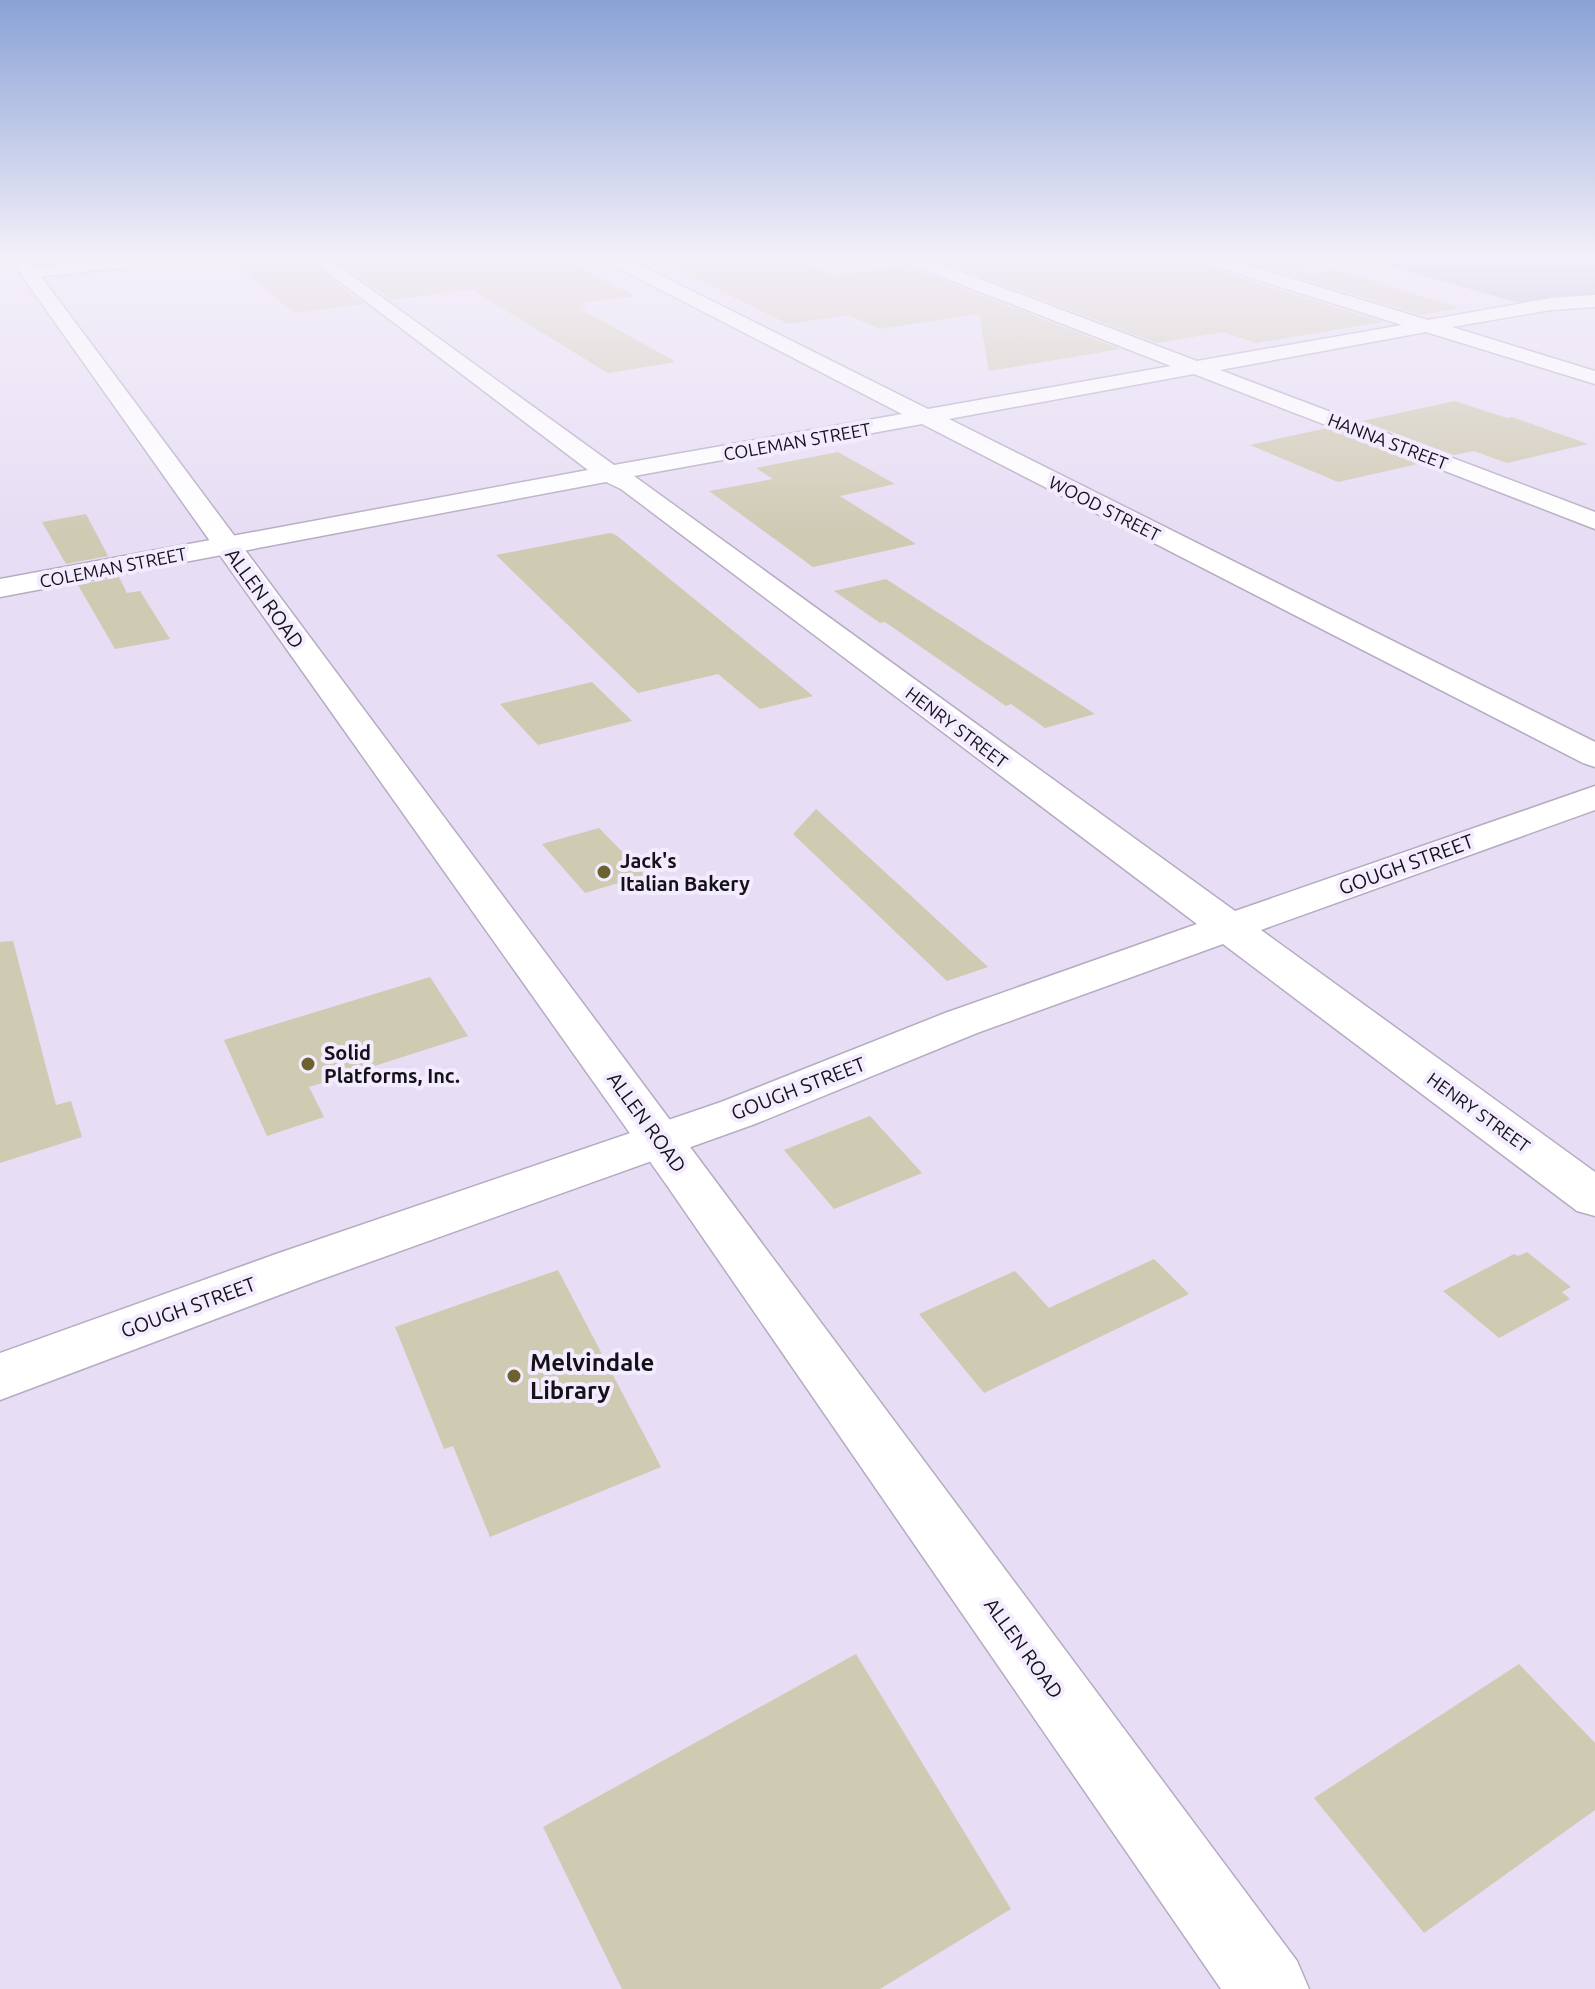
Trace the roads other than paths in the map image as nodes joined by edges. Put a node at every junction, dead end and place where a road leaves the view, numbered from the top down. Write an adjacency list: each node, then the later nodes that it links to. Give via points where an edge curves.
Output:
1 (86, 352): 12 (street, ALLEN ROAD)
2 (444, 352): 10 (street, HENRY STREET)
3 (799, 352): 9 (street, WOOD STREET)
4 (1154, 352): 7 (street, HANNA STREET)
5 (1285, 352): 7 (street, COLEMAN STREET)
6 (1510, 352): 8 (street)
7 (1196, 368): 9 (street, COLEMAN STREET); 11 (street, HANNA STREET)
8 (1595, 378)
9 (928, 417): 10 (street, COLEMAN STREET); 14 (street, WOOD STREET)
10 (610, 474): 12 (street, COLEMAN STREET); 16 (street, HENRY STREET)
11 (1595, 521)
12 (227, 545): 13 (street, COLEMAN STREET); 17 (street, ALLEN ROAD)
13 (0, 588)
14 (1595, 756)
15 (1595, 797): 16 (street, GOUGH STREET)
16 (1228, 928): 17 (street, GOUGH STREET); 18 (street, HENRY STREET)
17 (659, 1139): 19 (street, GOUGH STREET); 20 (street, ALLEN ROAD)
18 (1595, 1198)
19 (0, 1377)
20 (1269, 1989)

